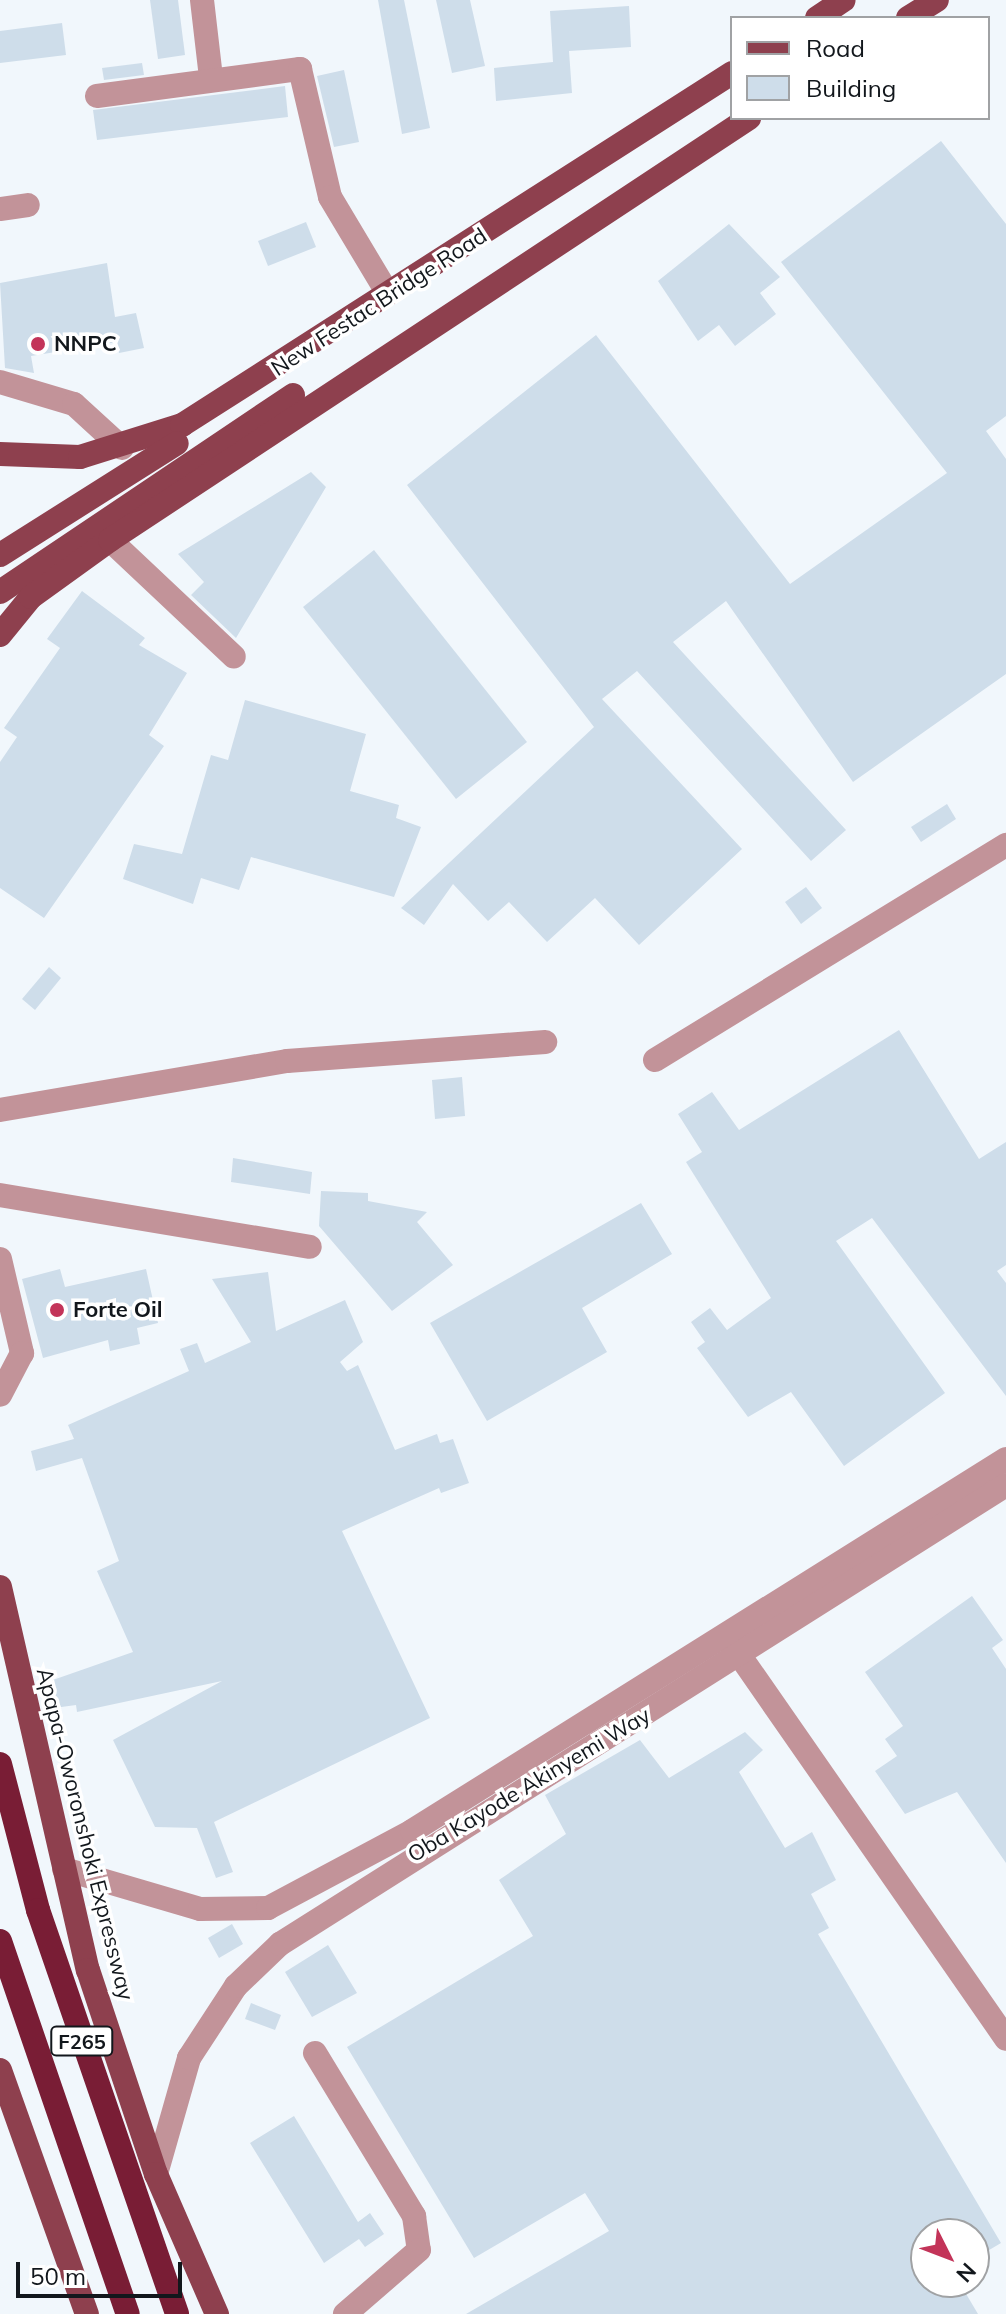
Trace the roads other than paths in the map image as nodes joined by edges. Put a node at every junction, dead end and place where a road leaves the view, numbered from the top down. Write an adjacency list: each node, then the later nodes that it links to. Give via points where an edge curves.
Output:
1 (202, 0): 7 (street)
2 (844, 0): 4 (main road)
3 (937, 0): 5 (main road)
4 (820, 16)
5 (911, 16)
6 (730, 74): 10 (main road, New Festac Bridge Road)
7 (211, 78): 8 (street); 14 (street, via 300,69 330,197)
8 (97, 96)
9 (746, 120): 13 (main road)
10 (559, 186): 14 (main road, New Festac Bridge Road); 17 (main road, via 534,219 226,417)
11 (28, 205): 12 (street)
12 (0, 209)
13 (581, 225): 18 (main road); 20 (main road, via 542,233)
14 (388, 294): 17 (main road, New Festac Bridge Road, via 230,399)
15 (0, 382): 17 (street, via 74,404)
16 (0, 454): 17 (main road, New Festac Bridge Road)
17 (122, 460): 19 (main road)
18 (110, 540): 21 (main road, via 31,597); 22 (street)
19 (0, 555)
20 (0, 592)
21 (0, 635)
22 (234, 657)
23 (1006, 845): 25 (street)
24 (545, 1042): 26 (street, via 287,1061)
25 (655, 1060)
26 (0, 1110)
27 (0, 1195): 28 (street)
28 (310, 1247)
29 (0, 1259): 30 (street, via 22,1353)
30 (0, 1395)
31 (1006, 1459): 34 (street, Oba Kayode Akinyemi Way)
32 (1006, 1485): 34 (street, Oba Kayode Akinyemi Way)
33 (0, 1587): 36 (main road, Apapa-Oworonshoki Expressway)
34 (732, 1646): 36 (street, Oba Kayode Akinyemi Way, via 376,1853 268,1908 200,1909); 38 (street); 41 (street, Oba Kayode Akinyemi Way, via 280,1944 236,1986 189,2058)
35 (0, 1764): 44 (highway, F265, via 38,1910)
36 (64, 1869): 41 (main road, Apapa-Oworonshoki Expressway, via 88,1970)
37 (0, 1941): 43 (highway, F265)
38 (1006, 2039)
39 (315, 2053): 46 (street, via 414,2216 419,2250)
40 (2, 2080): 42 (main road)
41 (156, 2174): 45 (main road, Apapa-Oworonshoki Expressway)
42 (87, 2314)
43 (128, 2314)
44 (177, 2314)
45 (217, 2314)
46 (345, 2314)

